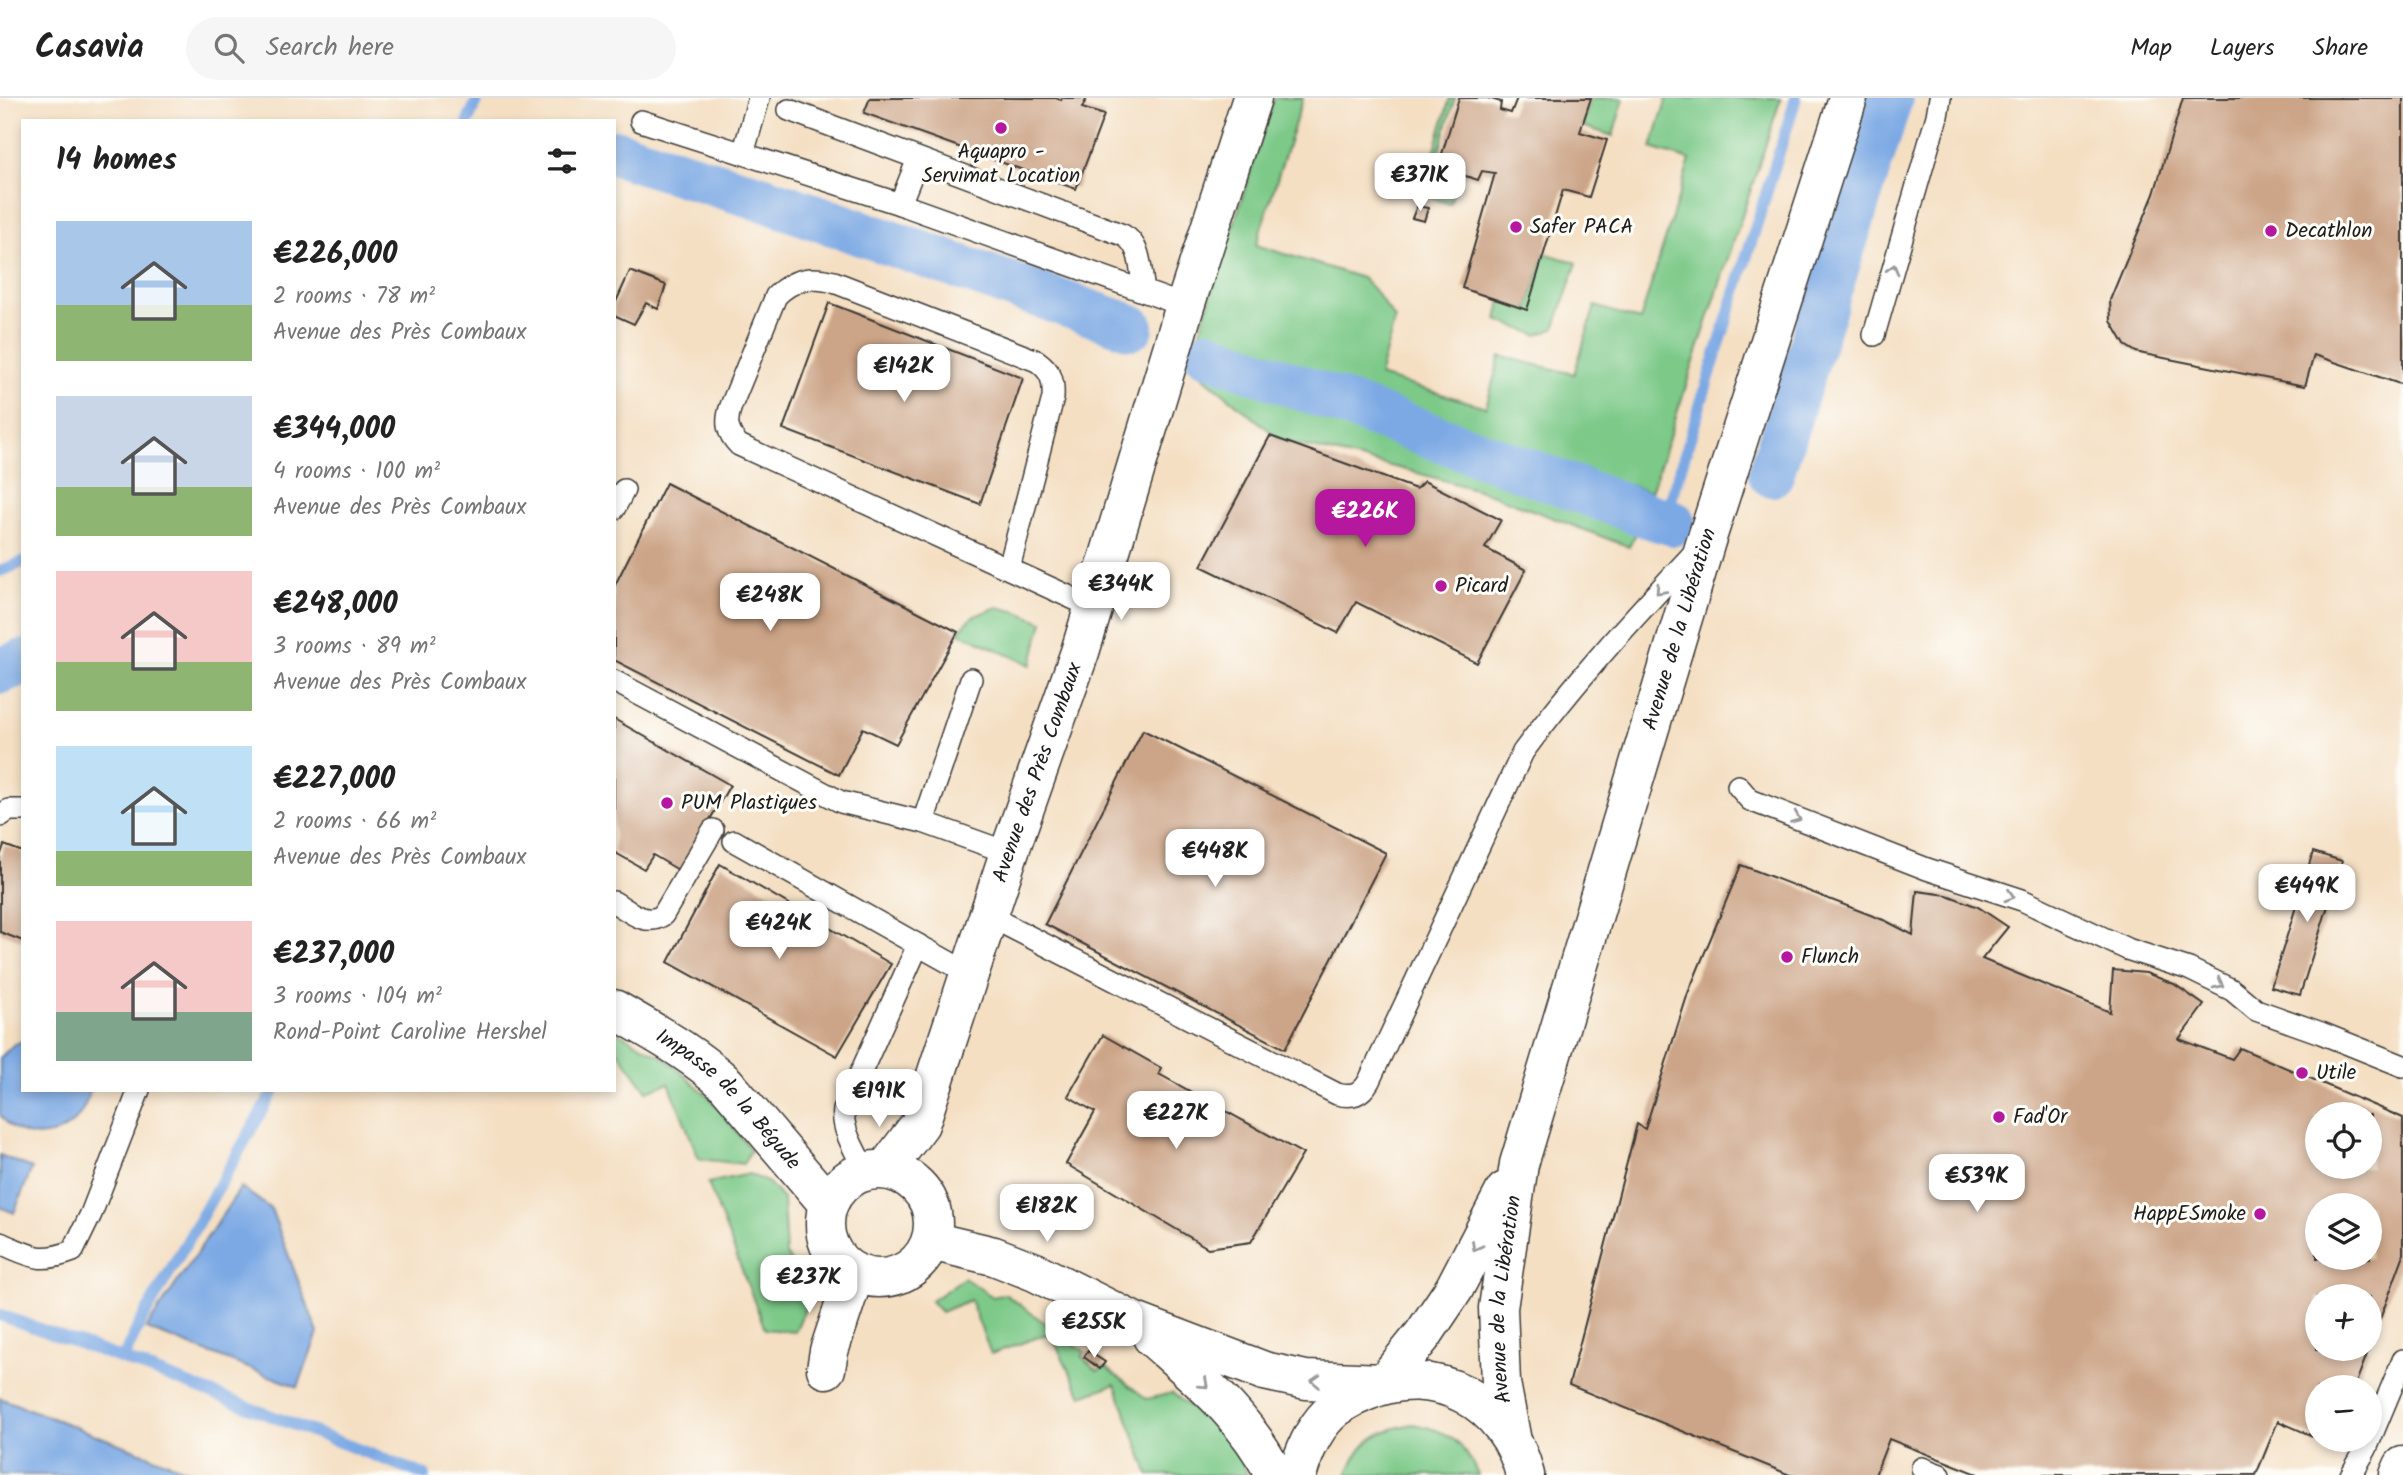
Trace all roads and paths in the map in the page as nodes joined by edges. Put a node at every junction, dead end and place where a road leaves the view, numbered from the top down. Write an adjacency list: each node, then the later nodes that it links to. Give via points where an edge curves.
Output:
1 (760, 98): 7 (lane)
2 (1848, 98): 15 (street, Avenue de la Libération)
3 (1940, 98): 12 (lane, one-way to 3)
4 (1248, 99): 11 (street, Avenue des Près Combaux)
5 (789, 110): 8 (lane)
6 (641, 121): 7 (lane)
7 (743, 154): 9 (lane)
8 (918, 159): 9 (lane); 10 (lane, via 1132,240)
9 (900, 204): 10 (lane)
10 (1144, 291): 11 (lane)
11 (1185, 306): 17 (street, Avenue des Près Combaux)
12 (1874, 335)
13 (624, 490): 14 (lane)
14 (616, 505)
15 (1706, 541): 28 (lane, one-way to 28, via 1631,621 1523,752 1369,1081 1357,1095 1337,1094); 35 (street, Avenue de la Libération)
16 (1009, 568): 16 (lane, via 1053,398 1054,382 1048,369 834,282 815,278 786,286 776,296 727,416 731,436 739,444); 17 (lane)
17 (1094, 608): 26 (street, Avenue des Près Combaux)
18 (971, 680): 23 (lane)
19 (616, 682): 23 (lane, via 841,802)
20 (1738, 786): 32 (lane, one-way to 32, via 1750,800 1927,869 2022,900 2127,950 2189,969 2232,990 2256,1010)
21 (21, 810): 22 (lane)
22 (0, 816)
23 (923, 822): 26 (lane)
24 (713, 830): 27 (lane, via 663,915 643,919)
25 (734, 841): 29 (lane)
26 (1009, 853): 28 (street, Avenue des Près Combaux)
27 (616, 903)
28 (989, 916): 30 (street, Avenue des Près Combaux)
29 (918, 945): 30 (lane); 36 (lane, via 844,1110 846,1131)
30 (970, 974): 34 (street, Avenue des Près Combaux)
31 (616, 1010): 38 (street, Impasse de la Bégude, via 713,1071)
32 (2403, 1066)
33 (138, 1092): 40 (lane, via 73,1251 41,1259)
34 (920, 1124): 36 (street, Avenue des Près Combaux); 37 (street, Avenue des Près Combaux)
35 (1519, 1164): 45 (street, Avenue de la Libération, one-way to 45, via 1454,1289); 46 (street, Avenue de la Libération, via 1498,1308 1501,1383)
36 (876, 1170): 37 (street, via 902,1174); 38 (street, via 850,1177)
37 (925, 1195): 39 (street, via 932,1209)
38 (828, 1204): 41 (street, via 825,1233 831,1249)
39 (931, 1241): 41 (street, via 908,1270 891,1277); 42 (street, via 994,1256 1035,1272)
40 (0, 1243)
41 (855, 1273): 44 (street)
42 (1135, 1322): 45 (street, one-way to 42, via 1290,1378); 48 (street, one-way to 48, via 1239,1419)
43 (2403, 1360): 51 (lane)
44 (826, 1370)
45 (1384, 1383): 46 (street, via 1420,1381 1456,1389 1486,1408); 49 (street, via 1349,1398 1328,1415 1307,1444)
46 (1511, 1436): 50 (street)
47 (2403, 1466): 52 (street)
48 (1275, 1475)
49 (1297, 1475)
50 (1525, 1475)
51 (2351, 1475)
52 (2399, 1475)

